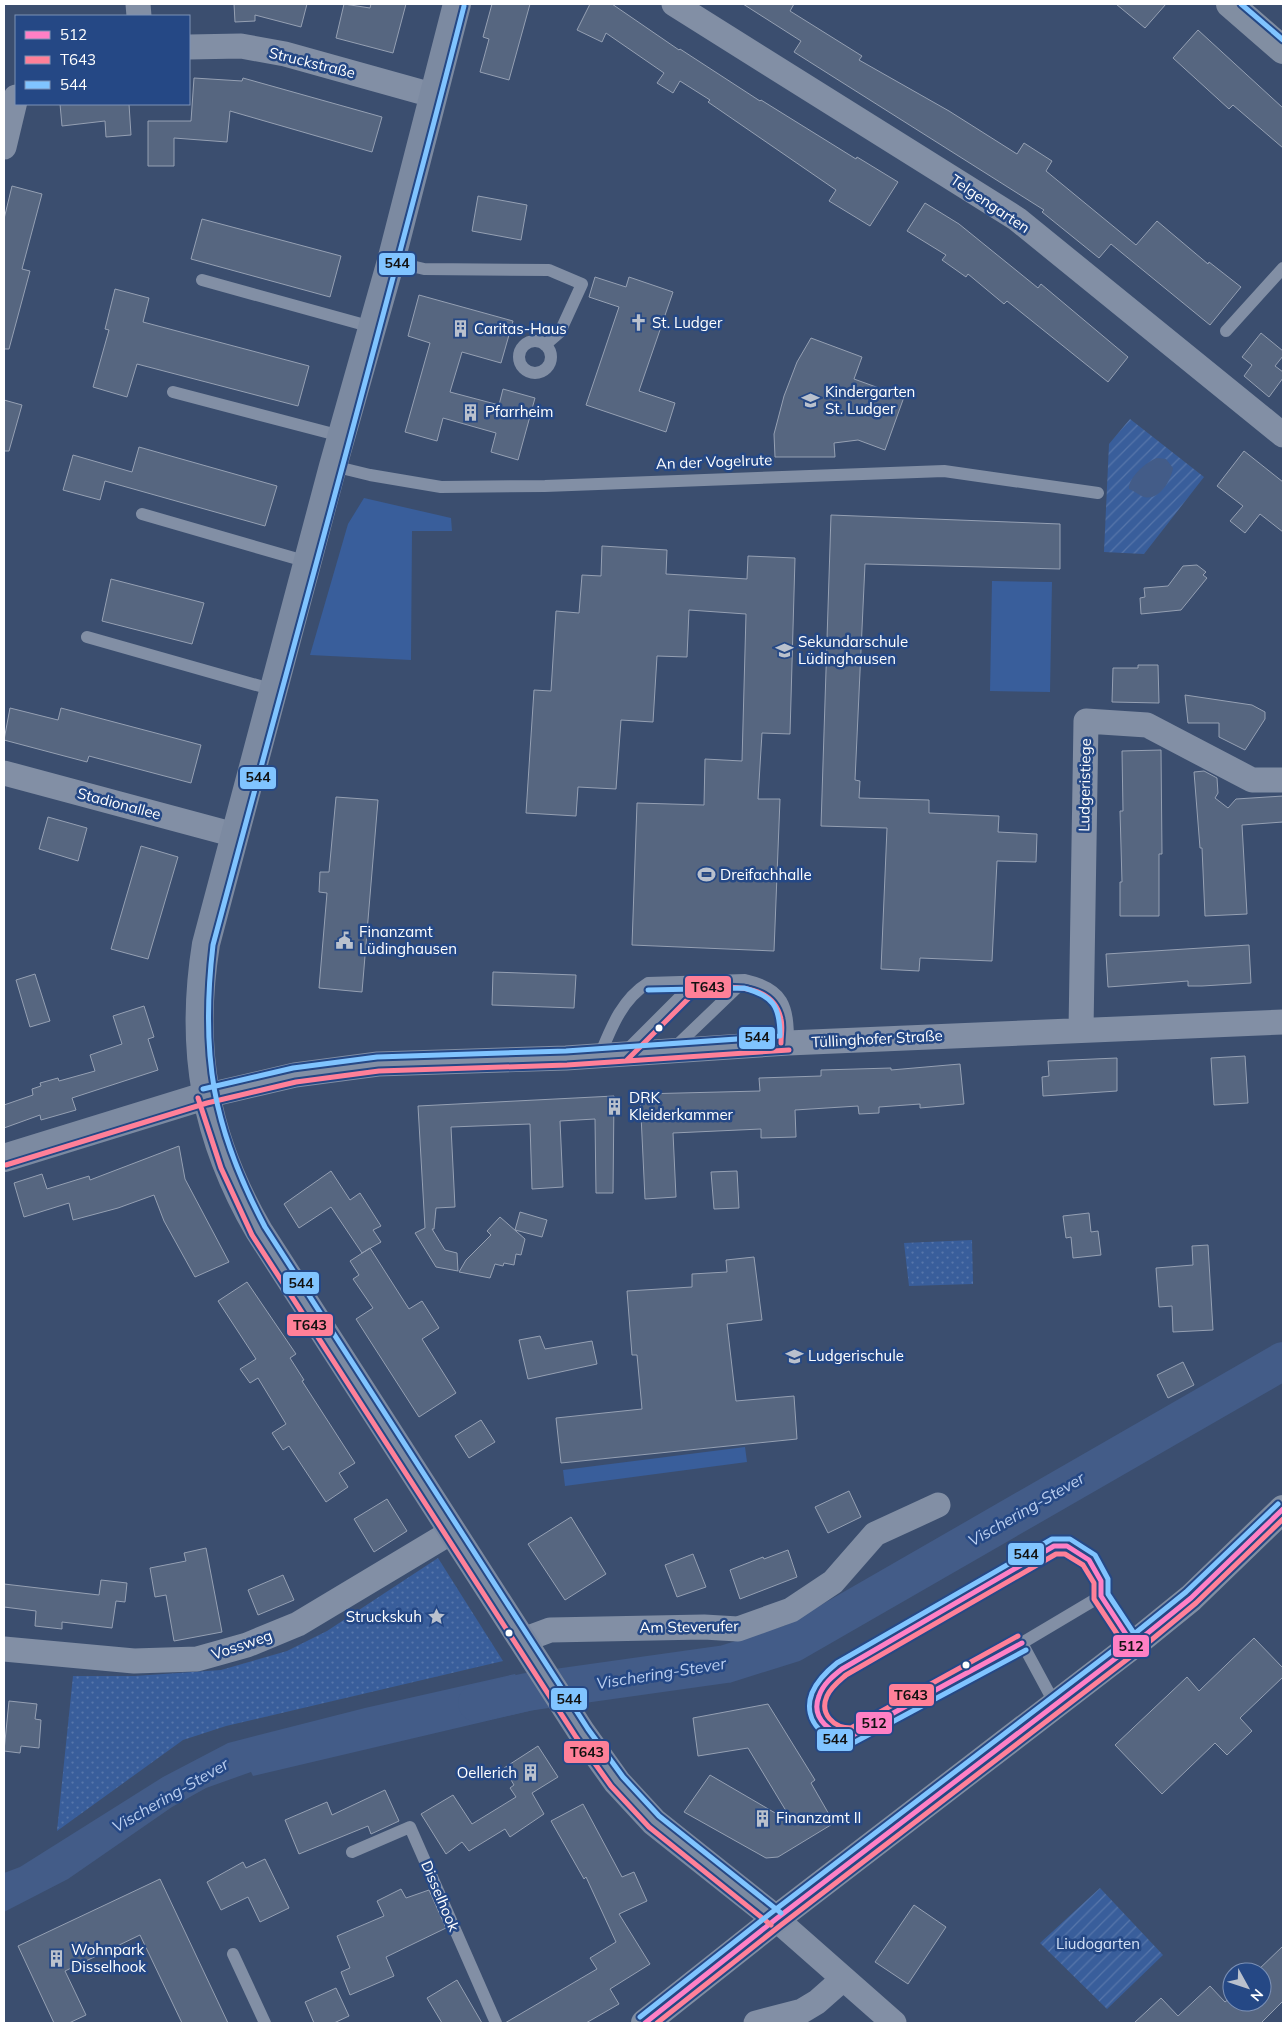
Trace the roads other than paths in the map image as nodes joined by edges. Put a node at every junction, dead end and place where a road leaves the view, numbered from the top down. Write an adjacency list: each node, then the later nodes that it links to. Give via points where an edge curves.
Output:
1 (457, 4): 6 (main road)
2 (674, 4): 16 (street, Telgengarten, via 1017,219)
3 (1230, 4): 5 (main road)
4 (190, 47): 6 (street, Struckstraße, via 241,46 285,54)
5 (1283, 50)
6 (432, 95): 9 (main road)
7 (15, 101): 8 (street)
8 (4, 147)
9 (391, 261): 12 (main road); 14 (lane, via 424,269 549,270 582,284 560,332)
10 (1283, 268): 13 (lane)
11 (202, 280): 12 (lane)
12 (372, 327): 17 (main road)
13 (1226, 331)
14 (545, 345)
15 (173, 392): 17 (lane)
16 (1283, 435)
17 (341, 436): 18 (main road)
18 (333, 466): 19 (lane, An der Vogelrute, via 441,487 944,471); 21 (main road)
19 (1098, 493)
20 (142, 514): 21 (lane)
21 (308, 562): 23 (main road)
22 (87, 637): 23 (lane)
23 (274, 690): 26 (main road)
24 (4, 773): 26 (street, Stadionallee)
25 (1283, 780): 30 (street, Ludgeristiege, via 1252,780 1147,725 1086,721)
26 (235, 835): 34 (main road, via 206,944 201,977 199,1044)
27 (697, 980): 28 (lane); 33 (lane); 33 (lane, via 648,983 636,991 618,1016)
28 (745, 980): 31 (lane, via 773,990 783,1002 788,1016); 32 (lane)
29 (1283, 1022): 30 (street, Tüllinghofer Straße)
30 (1081, 1030): 31 (street, Tüllinghofer Straße)
31 (788, 1043): 32 (street, Tüllinghofer Straße)
32 (672, 1050): 33 (street, Tüllinghofer Straße)
33 (611, 1055): 34 (street, Tüllinghofer Straße, via 378,1064 295,1074)
34 (205, 1096): 35 (main road, Tüllinghofer Straße); 38 (main road, via 242,1201)
35 (4, 1158)
36 (938, 1505): 42 (street, Am Steverufer, via 876,1534 833,1582 791,1610 738,1629 704,1626 550,1630)
37 (1283, 1509): 41 (main road, via 1191,1598)
38 (453, 1531): 42 (main road); 43 (street, Vossweg, via 298,1624 247,1646 197,1659 134,1660)
39 (1101, 1596): 40 (lane); 40 (lane, via 1102,1581 1089,1560 1067,1546 1048,1548 842,1669 824,1687 818,1698 818,1712 825,1728 839,1735 853,1735); 41 (lane)
40 (1022, 1643): 44 (lane)
41 (1133, 1645): 44 (main road)
42 (528, 1648): 46 (main road, via 617,1782 654,1822)
43 (4, 1649)
44 (1056, 1706): 46 (main road)
45 (352, 1852): 50 (lane, Disselhook, via 410,1827)
46 (776, 1919): 48 (street); 51 (main road)
47 (232, 1954): 49 (lane)
48 (843, 1978): 52 (street, via 802,2011); 53 (street)
49 (265, 2023)
50 (496, 2023)
51 (645, 2023)
52 (756, 2023)
53 (894, 2023)

